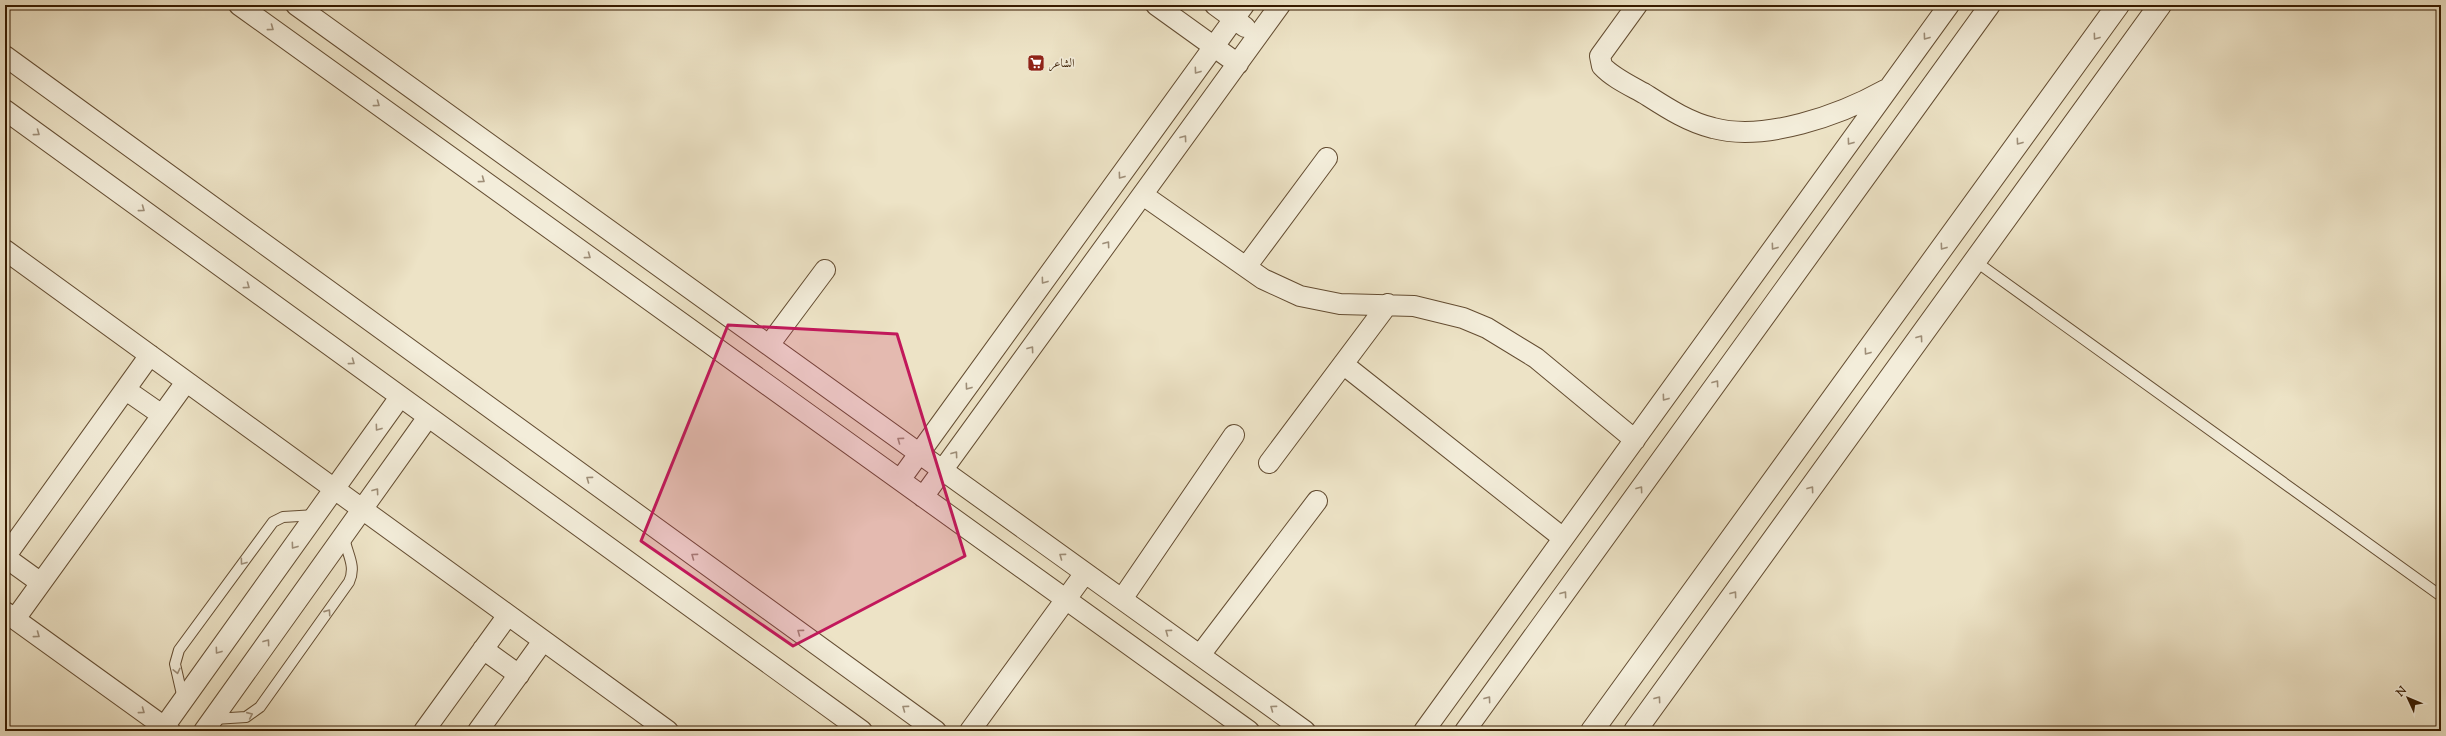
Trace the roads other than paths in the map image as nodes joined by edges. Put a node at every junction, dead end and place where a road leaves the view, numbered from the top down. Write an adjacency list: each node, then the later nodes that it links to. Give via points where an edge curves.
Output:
1 (240, 5): 38 (street, one-way to 38)
2 (296, 5): 25 (street)
3 (1156, 5): 13 (street)
4 (1215, 5): 11 (street)
5 (1280, 5): 12 (street)
6 (1637, 5): 16 (street, via 1600,56 1602,66 1698,124 1728,131 1800,124 1846,110)
7 (1949, 5): 16 (street, one-way to 16)
8 (1990, 5): 70 (street, one-way to 8)
9 (2118, 5): 71 (street, one-way to 71)
10 (2160, 5): 21 (street)
11 (1239, 12): 12 (street); 13 (street)
12 (1258, 36): 15 (street)
13 (1214, 47): 15 (street); 35 (street, one-way to 35)
14 (5, 56): 65 (street, one-way to 14)
15 (1238, 64): 19 (street, one-way to 15)
16 (1889, 88): 34 (street, one-way to 34)
17 (5, 110): 30 (street, one-way to 30)
18 (1326, 158): 22 (street)
19 (1143, 195): 22 (street); 37 (street, one-way to 19)
20 (6, 252): 26 (street)
21 (1975, 261): 49 (lane); 72 (street, one-way to 21)
22 (1246, 267): 24 (street, via 1281,288 1319,301 1340,304)
23 (825, 270): 25 (street)
24 (1388, 304): 27 (street); 34 (street, via 1439,311 1463,318 1504,336 1536,358)
25 (769, 345): 35 (street, one-way to 25)
26 (150, 356): 28 (street); 29 (street)
27 (1343, 364): 36 (street); 45 (street)
28 (186, 382): 31 (street); 39 (street)
29 (126, 390): 31 (street); 46 (street)
30 (400, 397): 32 (street); 39 (street, one-way to 39)
31 (162, 415): 48 (street)
32 (428, 417): 42 (street, one-way to 32); 64 (street)
33 (1234, 435): 51 (street)
34 (1635, 440): 45 (street)
35 (920, 454): 37 (street); 38 (street)
36 (1269, 463)
37 (943, 470): 40 (street); 47 (street, one-way to 37)
38 (900, 480): 40 (street)
39 (334, 489): 42 (street); 43 (street)
40 (924, 497): 50 (street)
41 (1318, 501): 56 (street)
42 (363, 509): 44 (street); 53 (street)
43 (316, 515): 58 (street, one-way to 58); 58 (lane, one-way to 58, via 283,517 273,522 184,644 175,664)
44 (344, 535): 59 (street, one-way to 44); 59 (lane, one-way to 44, via 246,717 256,712 265,701 352,576 352,562)
45 (1564, 538): 69 (street)
46 (5, 557): 48 (street)
47 (1085, 573): 50 (street); 51 (street)
48 (41, 583): 52 (street)
49 (2441, 596)
50 (1065, 599): 66 (street); 67 (street)
51 (1122, 599): 56 (street, one-way to 51)
52 (10, 615): 60 (street, one-way to 60)
53 (508, 615): 54 (street); 55 (street)
54 (543, 641): 57 (street); 63 (street)
55 (483, 649): 57 (street); 61 (street)
56 (1200, 655): 68 (street, one-way to 56)
57 (519, 675): 62 (street)
58 (184, 700): 60 (street)
59 (208, 725)
60 (167, 729)
61 (424, 731)
62 (478, 731)
63 (668, 731)
64 (862, 731)
65 (936, 731)
66 (970, 731)
67 (1249, 731)
68 (1305, 731)
69 (1424, 731)
70 (1465, 731)
71 (1592, 731)
72 (1635, 731)

